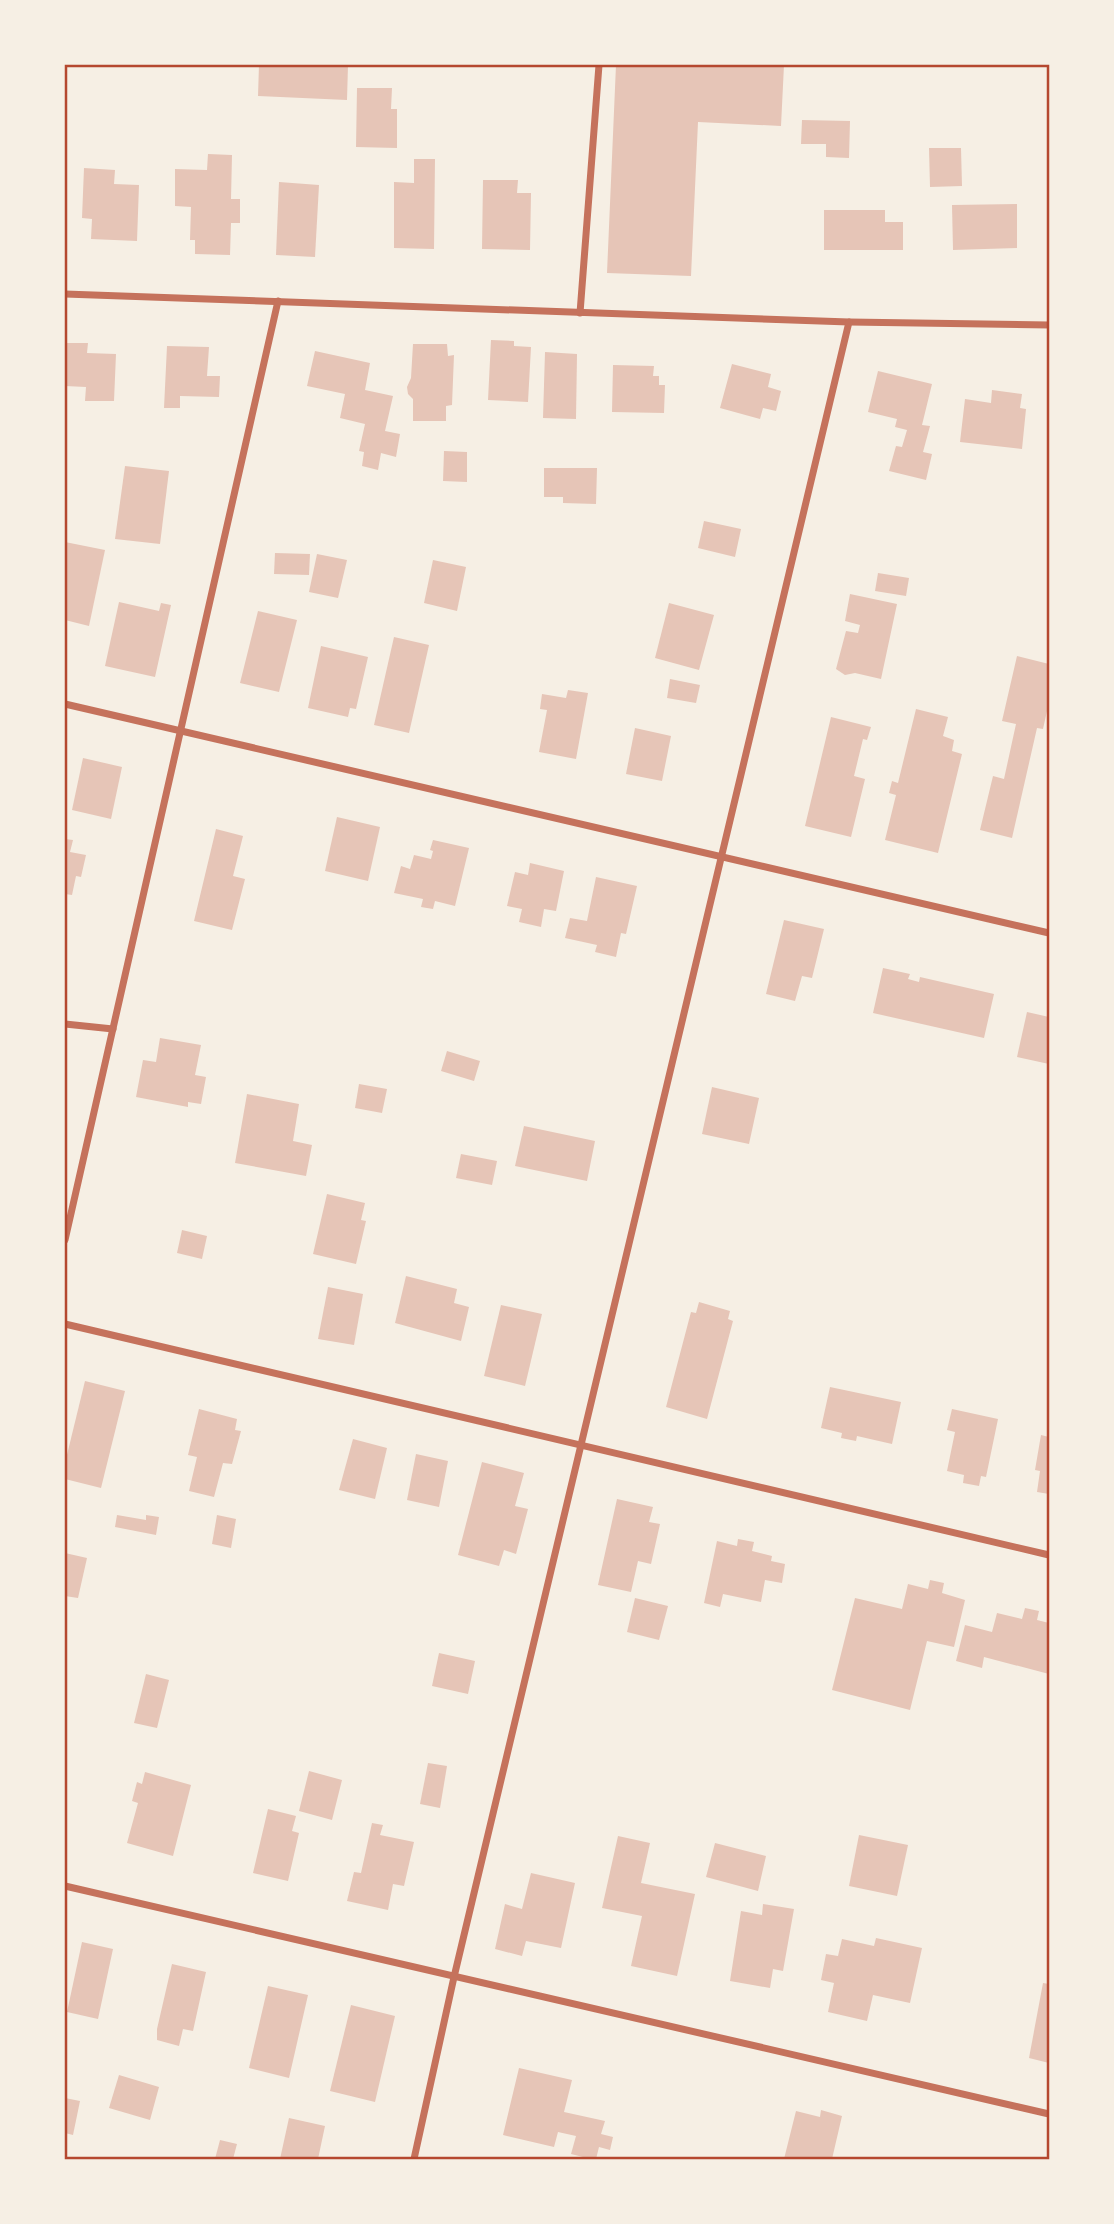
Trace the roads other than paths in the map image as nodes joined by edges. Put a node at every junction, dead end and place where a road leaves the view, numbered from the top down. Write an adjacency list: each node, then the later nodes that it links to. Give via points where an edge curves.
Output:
1 (599, 65): 4 (street)
2 (65, 294): 3 (street)
3 (278, 301): 4 (street); 8 (street)
4 (580, 313): 5 (street)
5 (849, 322): 6 (street); 9 (street)
6 (1049, 325)
7 (65, 704): 8 (street)
8 (179, 730): 9 (street); 12 (street)
9 (722, 857): 10 (street); 15 (street)
10 (1049, 933)
11 (65, 1024): 12 (street)
12 (113, 1029): 13 (street)
13 (65, 1240)
14 (65, 1324): 15 (street)
15 (581, 1446): 16 (street); 18 (street)
16 (1049, 1555)
17 (65, 1886): 18 (street)
18 (454, 1977): 19 (street); 20 (street)
19 (1049, 2114)
20 (414, 2159)

